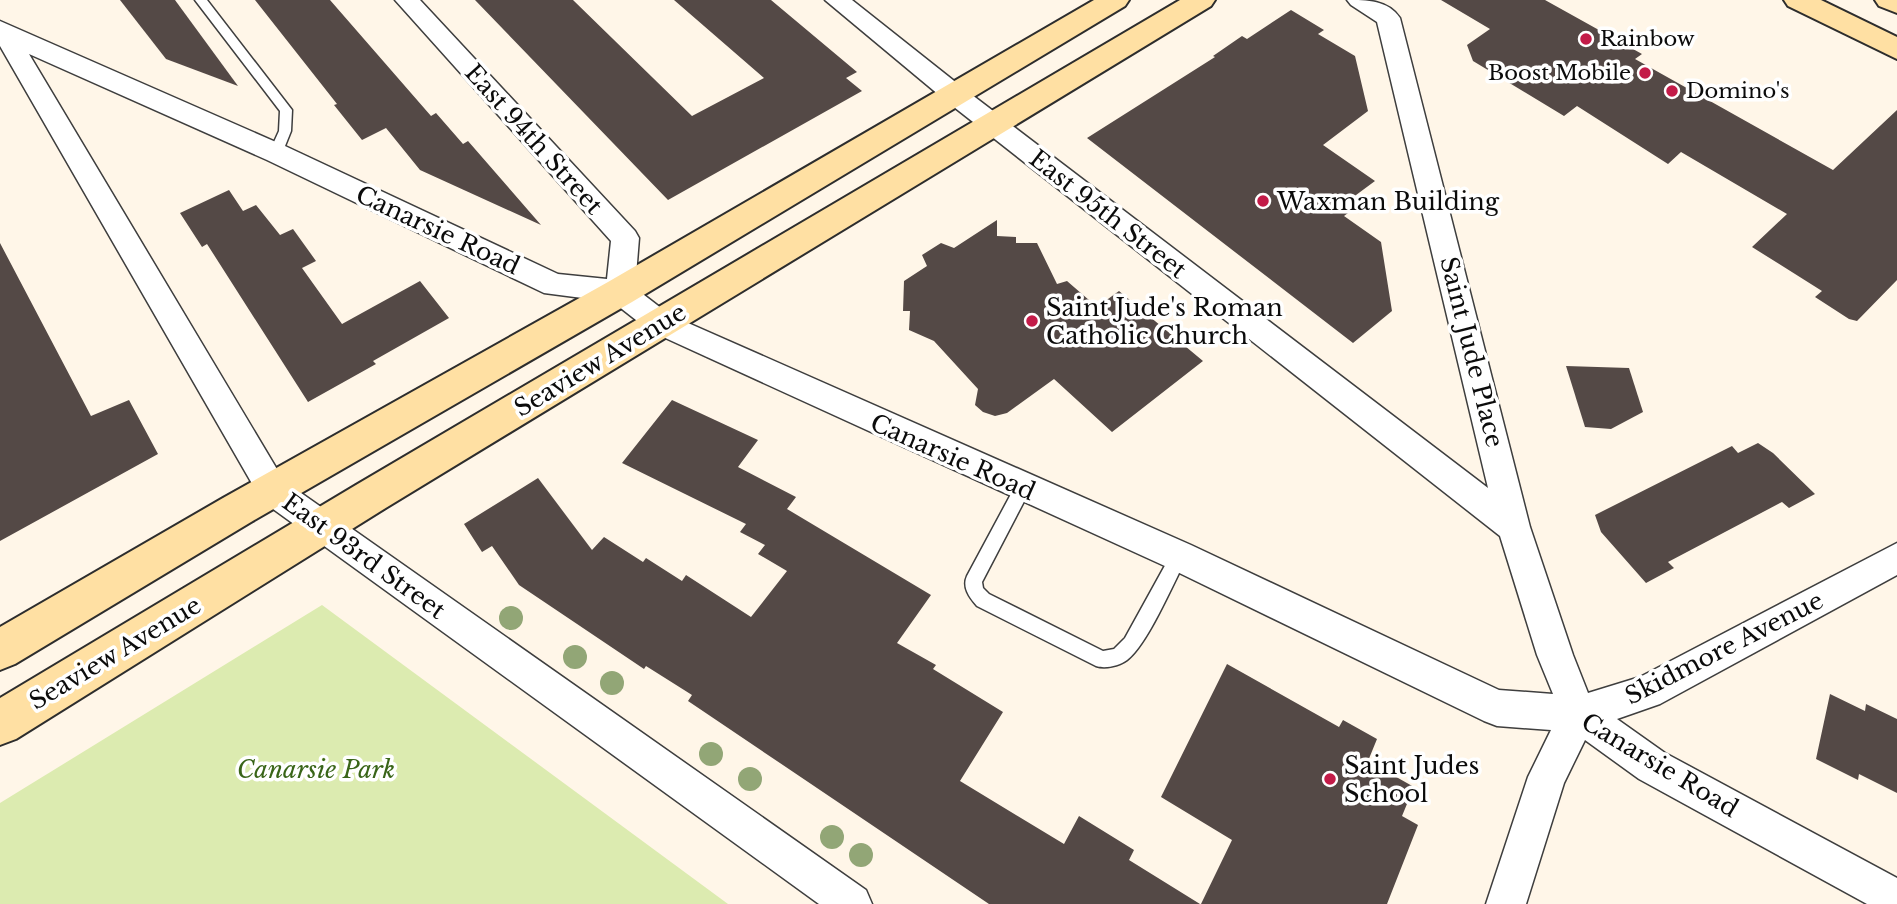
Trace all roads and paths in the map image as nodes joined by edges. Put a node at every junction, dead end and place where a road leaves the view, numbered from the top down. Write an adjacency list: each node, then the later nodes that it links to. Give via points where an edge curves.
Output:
1 (201, 0): 14 (lane, via 286,110 285,131)
2 (407, 0): 15 (street, East 94th Street, via 625,238)
3 (837, 0): 12 (street, East 95th Street)
4 (1115, 0): 12 (street, Seaview Avenue)
5 (1201, 0): 13 (street, Seaview Avenue)
6 (1359, 0): 20 (street, Saint Jude Place, via 1388,18)
7 (1798, 0): 11 (street)
8 (1889, 0): 9 (street)
9 (1897, 4)
10 (3, 32): 14 (street, Canarsie Road); 18 (street, East 93rd Street)
11 (1897, 49)
12 (954, 94): 13 (street, East 95th Street); 15 (street, Seaview Avenue)
13 (993, 125): 16 (street, Seaview Avenue); 20 (street, East 95th Street)
14 (276, 153): 15 (street, Canarsie Road, via 554,285)
15 (620, 292): 16 (street, Canarsie Road); 18 (street, Seaview Avenue)
16 (660, 323): 17 (street, Canarsie Road); 19 (street, Seaview Avenue)
17 (1023, 488): 21 (street, Canarsie Road); 21 (lane, via 974,581 975,592 1102,660 1119,656 1131,644)
18 (273, 491): 19 (street, East 93rd Street); 23 (street, Seaview Avenue)
19 (324, 527): 25 (street, Seaview Avenue); 27 (street, East 93rd Street)
20 (1514, 527): 24 (street, Saint Jude Place)
21 (1179, 556): 24 (street, Canarsie Road, via 1497,708)
22 (1897, 558): 24 (street, Skidmore Avenue, via 1647,692)
23 (0, 650)
24 (1579, 714): 26 (street, Canarsie Road, via 1652,766); 28 (street, via 1547,777)
25 (0, 723)
26 (1897, 899)
27 (852, 904)
28 (1506, 904)

